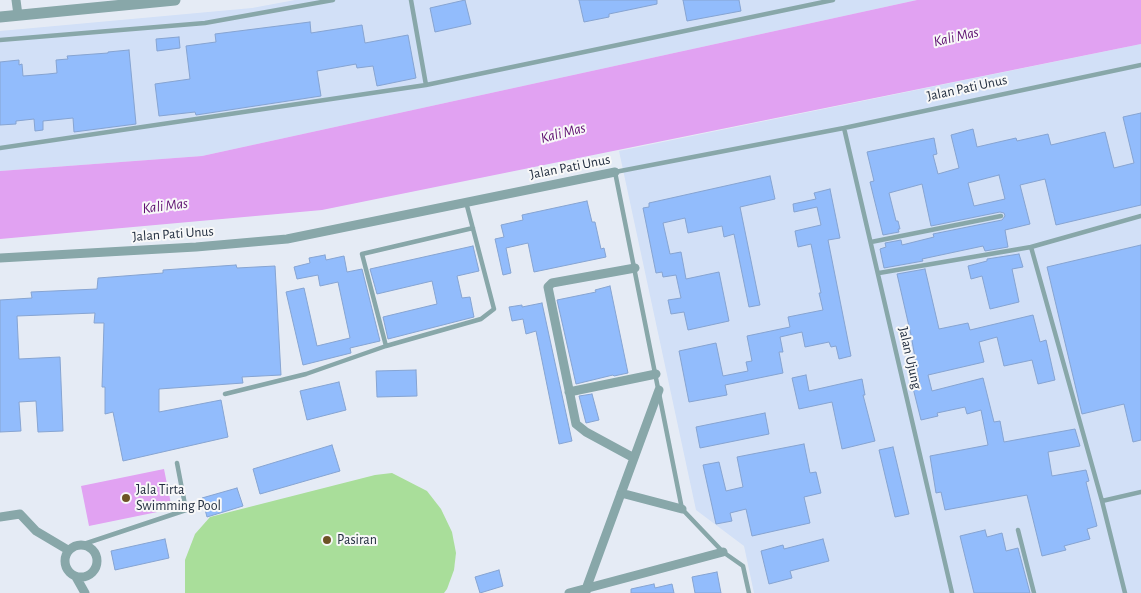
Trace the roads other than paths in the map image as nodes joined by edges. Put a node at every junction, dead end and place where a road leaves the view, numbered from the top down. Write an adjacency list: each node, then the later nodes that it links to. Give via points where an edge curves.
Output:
1 (16, 0): 6 (street)
2 (175, 0): 6 (street)
3 (333, 0): 8 (lane, via 206,23)
4 (411, 0): 10 (lane)
5 (832, 0): 10 (lane)
6 (18, 15): 7 (street)
7 (0, 17)
8 (0, 40)
9 (1141, 65): 11 (lane, Jalan Pati Unus)
10 (426, 85): 12 (lane)
11 (844, 128): 13 (lane, Jalan Pati Unus); 18 (lane, Jalan Ujung)
12 (0, 148)
13 (615, 172): 14 (street, Jalan Pati Unus); 21 (lane)
14 (466, 202): 17 (lane); 20 (street, Jalan Pati Unus, via 287,239)
15 (1001, 216): 18 (lane)
16 (1141, 216): 19 (lane)
17 (473, 228): 23 (lane, via 494,309 481,319); 23 (lane, via 362,254)
18 (872, 242): 22 (lane, Jalan Ujung)
19 (1031, 247): 22 (lane); 32 (lane)
20 (0, 258)
21 (635, 268): 24 (lane); 26 (street, via 552,282 548,287)
22 (879, 273): 44 (lane, Jalan Ujung)
23 (386, 346): 27 (lane, via 306,374)
24 (656, 374): 25 (lane); 26 (street)
25 (659, 390): 28 (street); 33 (lane)
26 (569, 392): 28 (street, via 576,424)
27 (225, 394)
28 (634, 458): 31 (street)
29 (177, 463): 36 (lane, via 186,510)
30 (1141, 492): 32 (lane)
31 (621, 494): 33 (street); 40 (street)
32 (1102, 501): 46 (lane)
33 (682, 509): 38 (lane)
34 (0, 517): 37 (street, via 20,514 36,530)
35 (1018, 530): 45 (lane)
36 (81, 545): 37 (street); 39 (street, via 91,549 96,563 87,576)
37 (68, 550): 39 (street, via 64,561 68,571)
38 (723, 552): 40 (street); 43 (lane, via 743,566)
39 (76, 577): 41 (street)
40 (586, 591): 42 (street)
41 (85, 593)
42 (569, 593)
43 (750, 593)
44 (952, 593)
45 (1034, 593)
46 (1125, 593)

